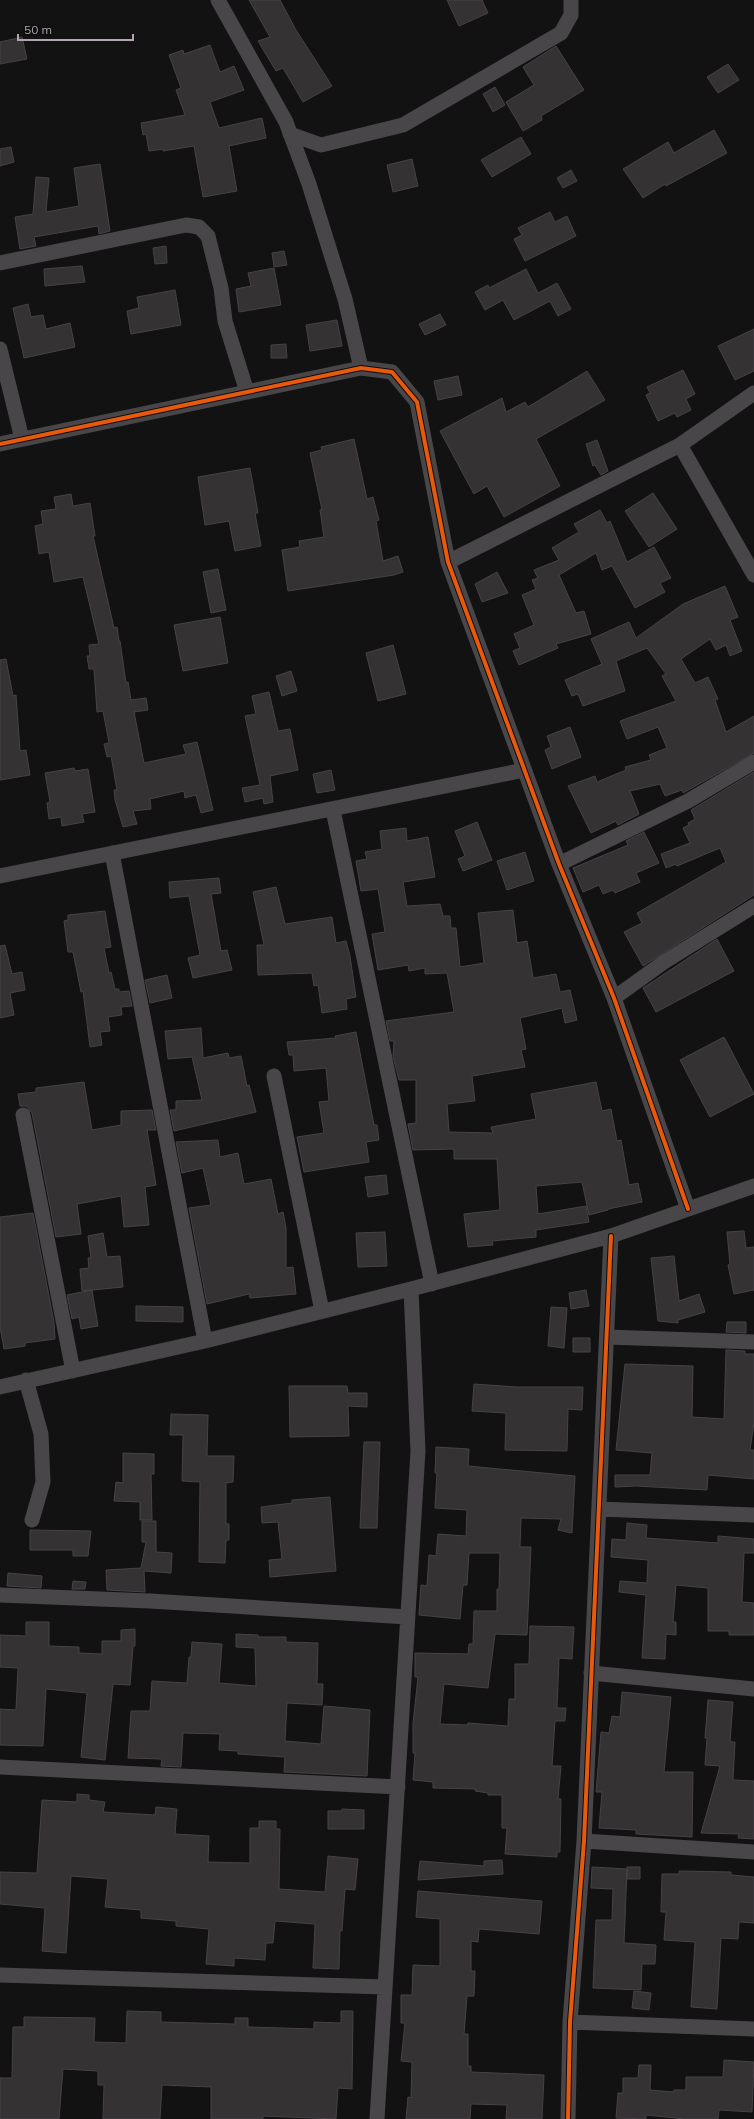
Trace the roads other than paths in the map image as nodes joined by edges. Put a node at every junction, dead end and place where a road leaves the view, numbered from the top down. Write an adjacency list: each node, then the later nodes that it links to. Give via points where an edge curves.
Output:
1 (218, 0): 3 (street, via 286,122)
2 (571, 0): 3 (street, via 571,15 561,32 403,125 321,144)
3 (290, 134): 6 (street, via 309,184 345,299)
4 (0, 263): 7 (street, via 186,225 199,227 208,236 221,288 225,321)
5 (0, 349): 9 (street)
6 (360, 368): 7 (street); 12 (street, via 392,372 417,402)
7 (247, 392): 9 (street)
8 (754, 393): 11 (street)
9 (22, 440): 10 (street)
10 (0, 444)
11 (680, 445): 12 (street); 13 (street)
12 (448, 562): 15 (street)
13 (754, 575)
14 (754, 762): 18 (street, via 688,800)
15 (524, 770): 16 (street); 18 (street)
16 (333, 810): 17 (street); 27 (street)
17 (112, 853): 19 (street); 31 (street)
18 (559, 864): 21 (street)
19 (0, 876)
20 (754, 906): 21 (street, via 664,962)
21 (614, 998): 25 (street)
22 (274, 1076): 29 (street)
23 (23, 1115): 33 (street)
24 (754, 1186): 25 (street)
25 (688, 1209): 26 (street)
26 (611, 1236): 27 (street); 30 (street)
27 (432, 1284): 28 (street)
28 (411, 1289): 29 (street); 40 (street, via 418,1451)
29 (322, 1311): 31 (street)
30 (607, 1337): 32 (street); 36 (street)
31 (205, 1340): 33 (street)
32 (754, 1342)
33 (73, 1371): 34 (street)
34 (26, 1380): 35 (street); 38 (street, via 41,1434 43,1482)
35 (0, 1387)
36 (599, 1509): 37 (street); 41 (street)
37 (754, 1515)
38 (32, 1520)
39 (0, 1595): 40 (street, via 150,1601)
40 (408, 1617): 44 (street)
41 (591, 1673): 42 (street); 45 (street)
42 (754, 1689)
43 (0, 1767): 44 (street)
44 (398, 1787): 48 (street)
45 (584, 1841): 46 (street); 49 (street)
46 (754, 1852)
47 (0, 1975): 48 (street)
48 (386, 1986): 51 (street)
49 (570, 2022): 50 (street); 52 (street)
50 (754, 2029)
51 (377, 2119)
52 (568, 2119)

